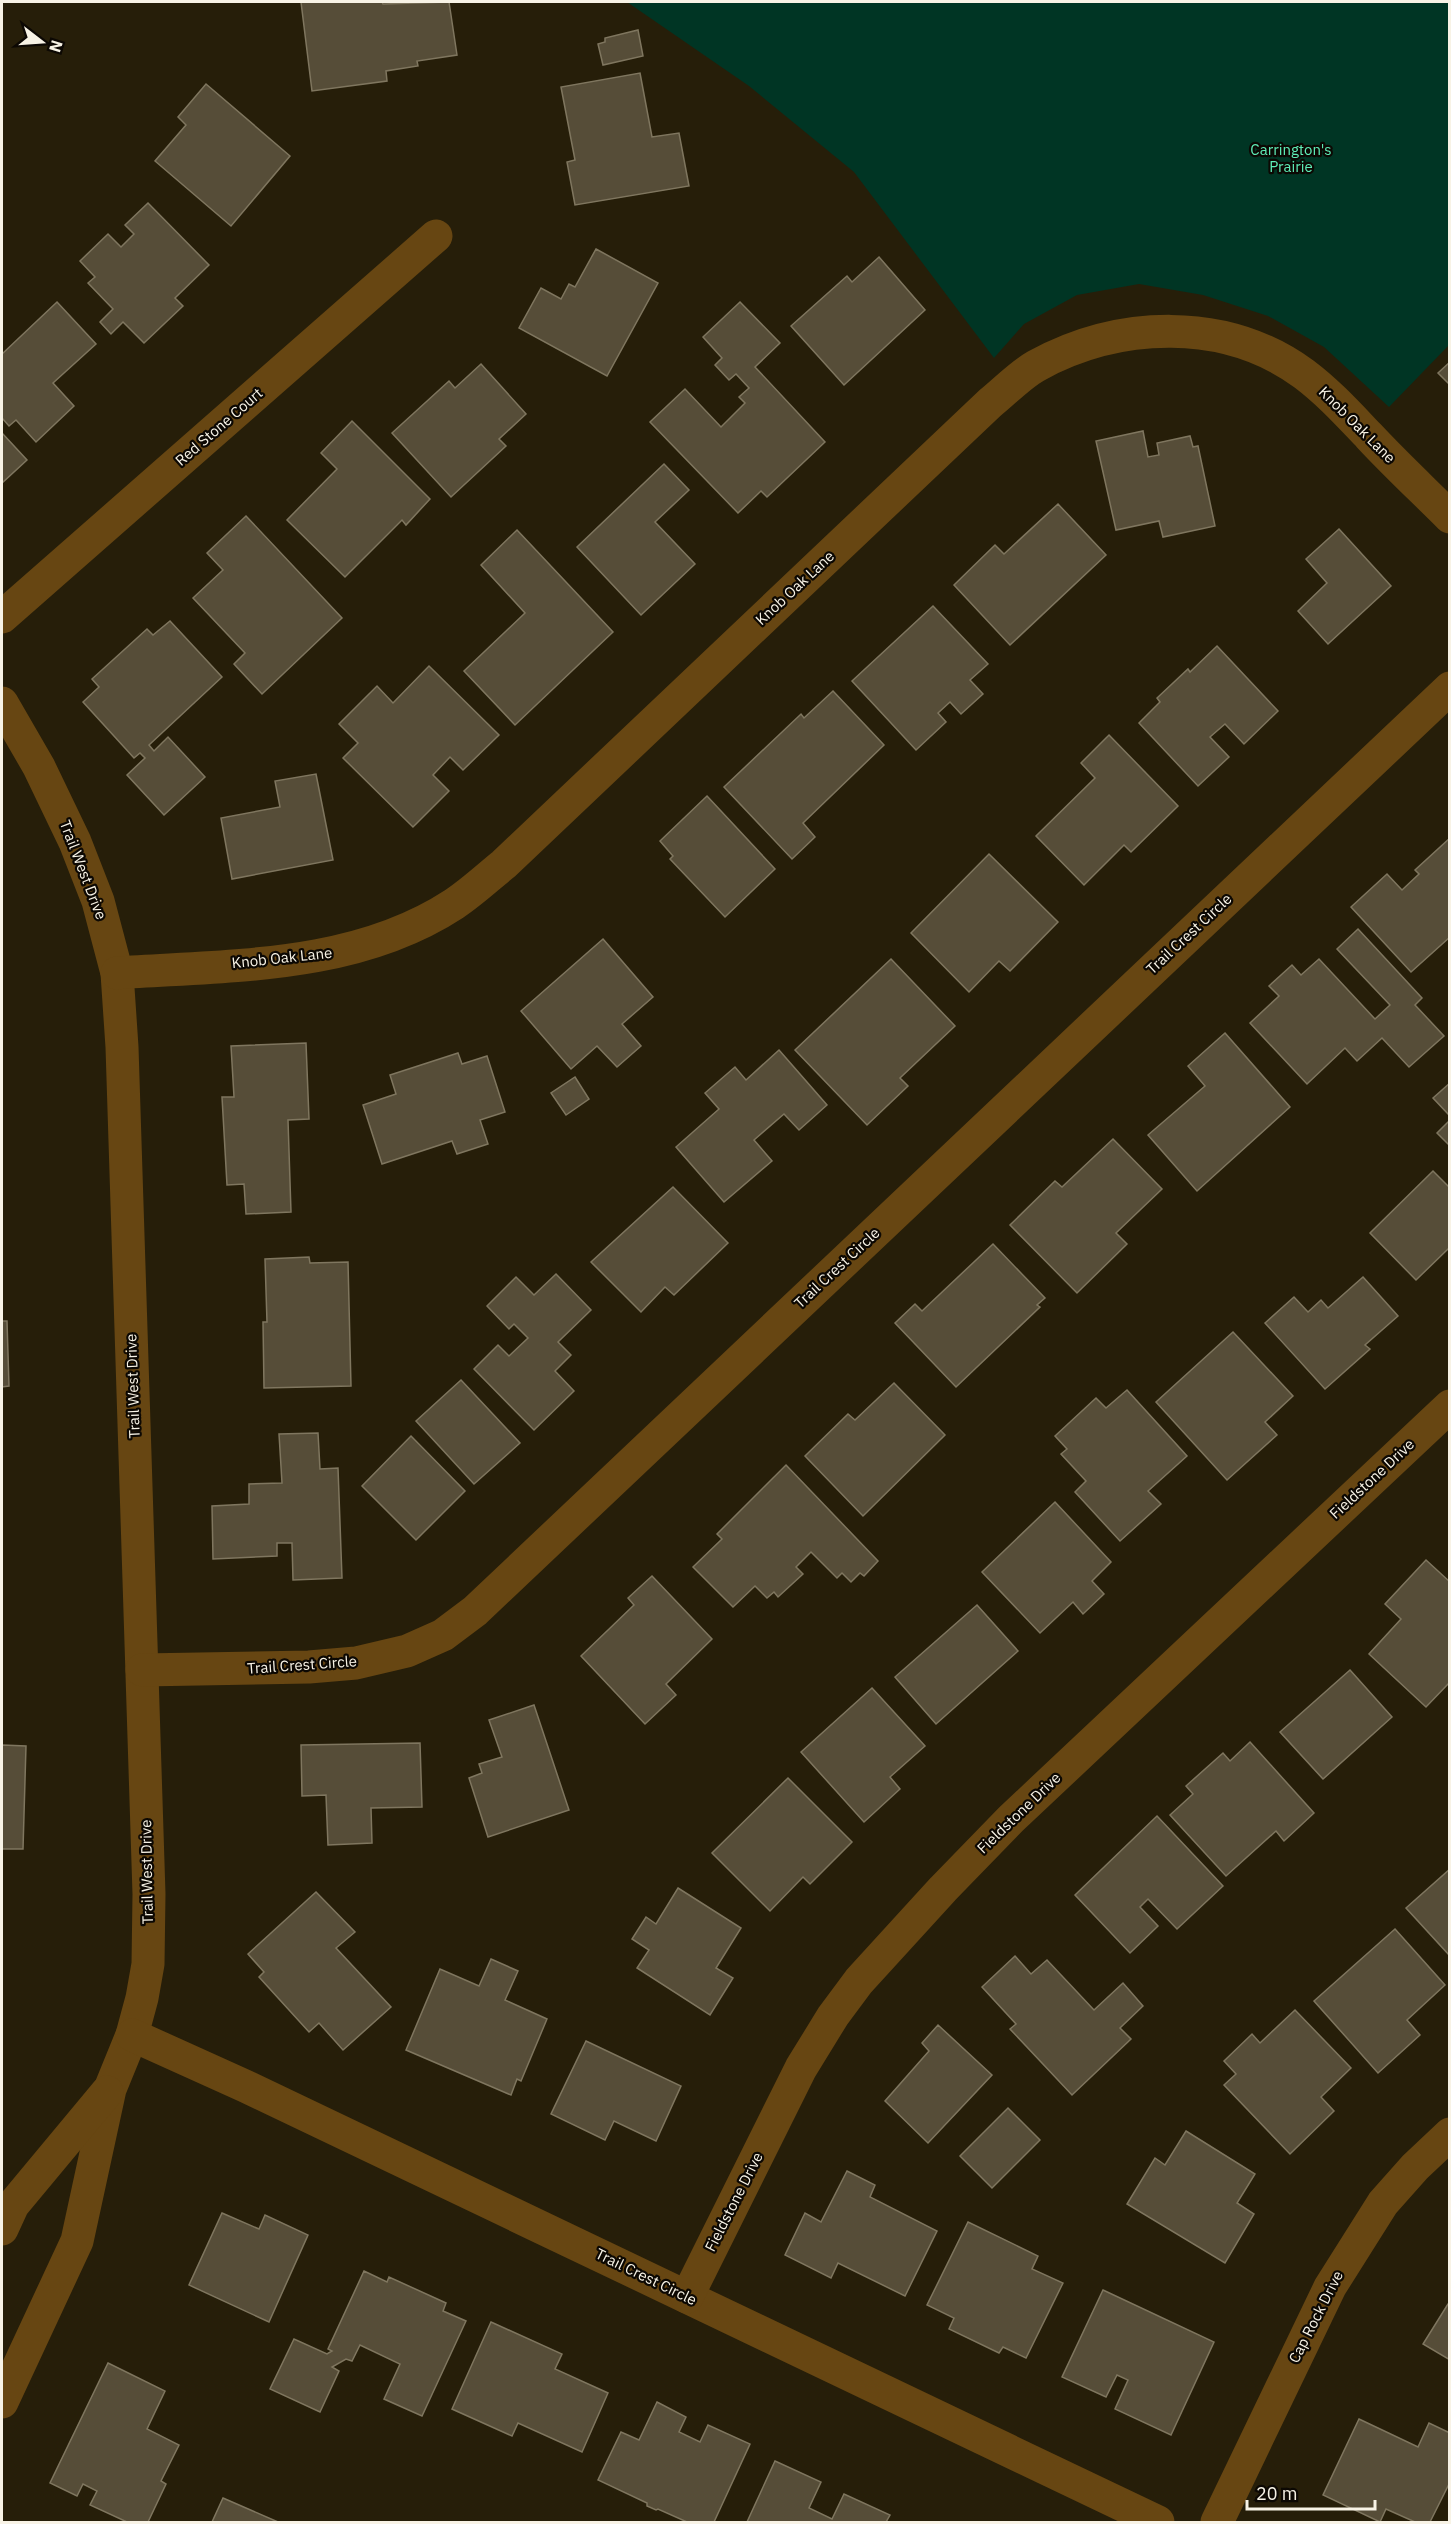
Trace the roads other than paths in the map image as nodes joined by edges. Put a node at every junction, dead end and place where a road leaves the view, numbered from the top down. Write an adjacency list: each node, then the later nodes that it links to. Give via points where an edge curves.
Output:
1 (436, 236): 3 (street, Red Stone Court)
2 (1449, 517): 6 (street, Knob Oak Lane, via 1333,397 1302,372 1263,351 1228,339 1178,330 1098,339 1034,367 990,403 504,864 454,904 372,942 312,958)
3 (2, 617)
4 (1449, 688): 8 (street, Trail Crest Circle, via 475,1611 443,1635 407,1651 356,1663)
5 (2, 703): 6 (street, Trail West Drive, via 39,767 75,843 98,901)
6 (117, 973): 8 (street, Trail West Drive)
7 (1449, 1406): 13 (street, Fieldstone Drive, via 1011,1819 859,1981 801,2068)
8 (142, 1670): 9 (street, Trail West Drive, via 148,1964)
9 (132, 2035): 10 (street, Trail West Drive); 13 (street, Trail Crest Circle)
10 (110, 2088): 12 (street, Trail West Drive, via 13,2205); 14 (street, Trail West Drive, via 77,2241)
11 (1449, 2134): 16 (street, Cap Rock Drive, via 1383,2203 1330,2287)
12 (2, 2229)
13 (687, 2297): 15 (street, Trail Crest Circle)
14 (2, 2402)
15 (1158, 2523)
16 (1217, 2523)

